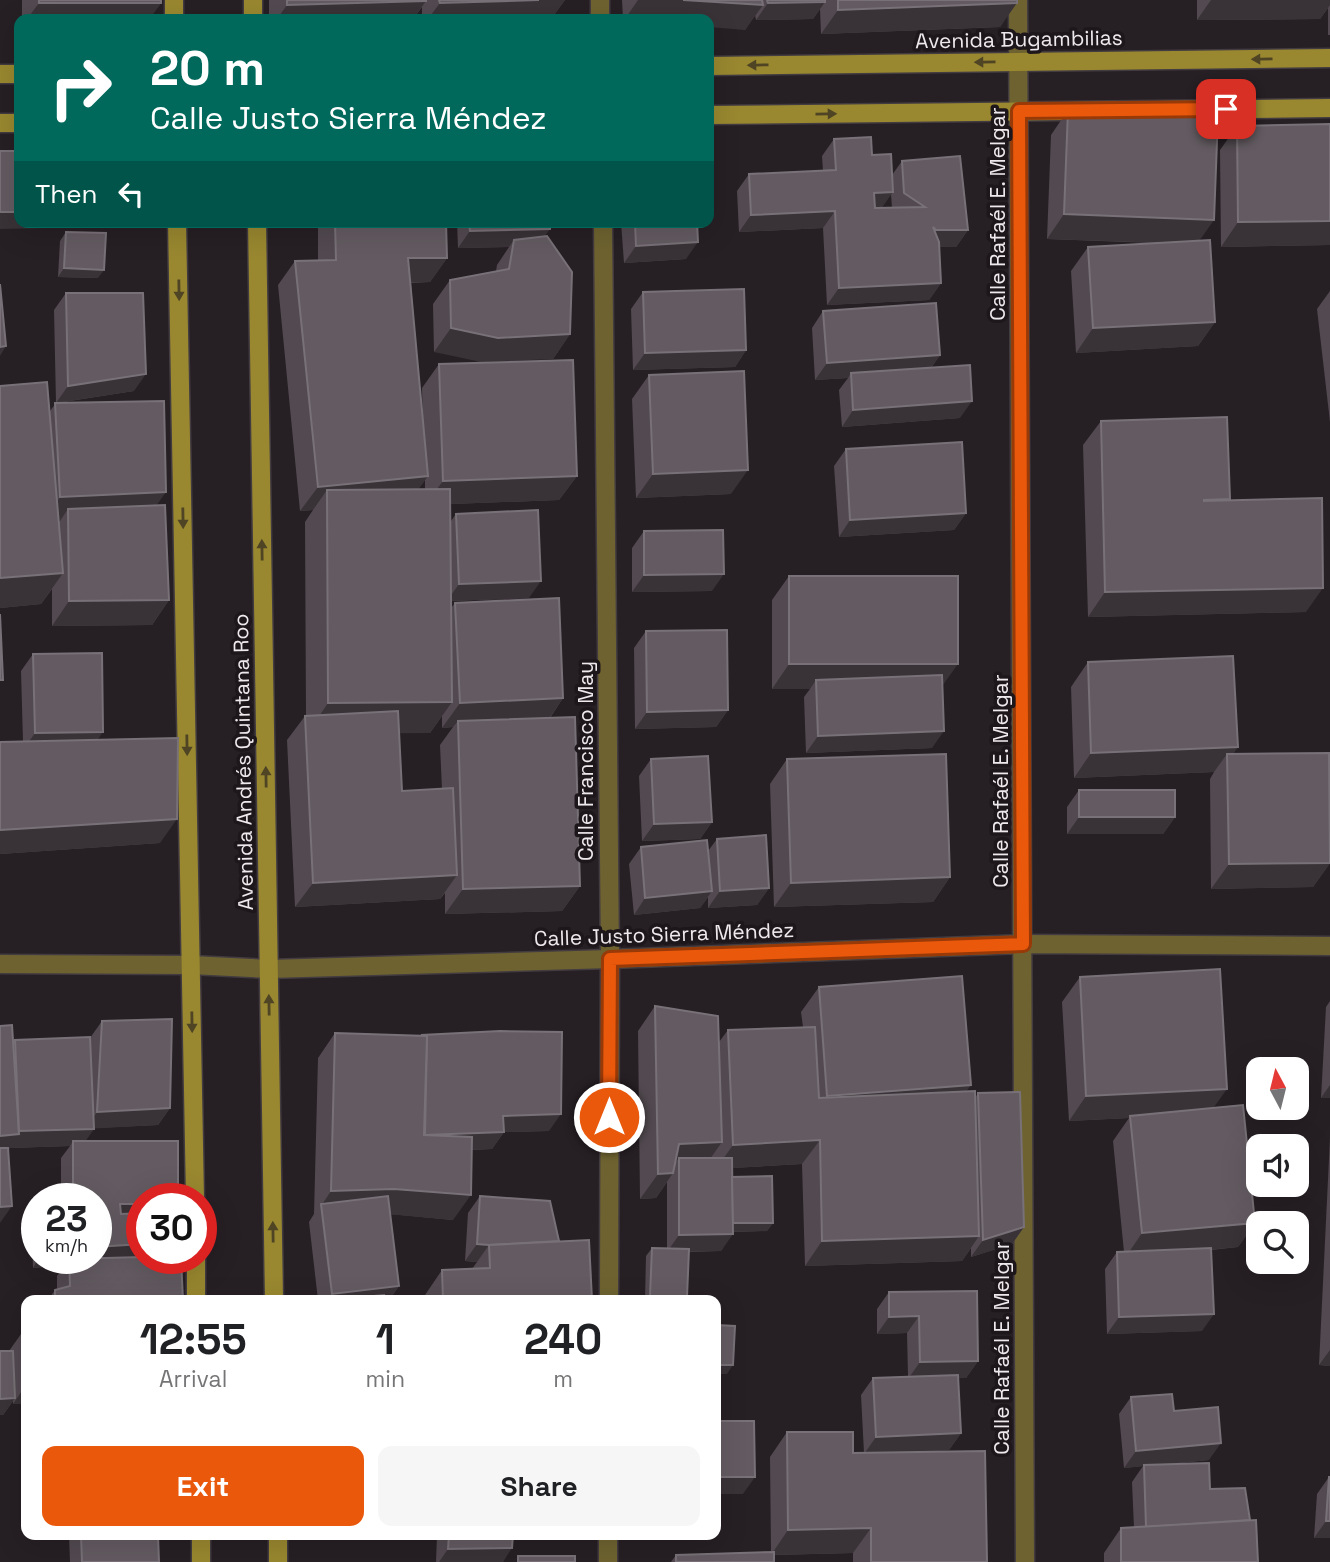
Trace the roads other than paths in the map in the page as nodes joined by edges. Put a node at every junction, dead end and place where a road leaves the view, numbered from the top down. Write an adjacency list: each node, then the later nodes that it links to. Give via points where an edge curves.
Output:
1 (1018, 0): 3 (street, Calle Rafaél E. Melgar)
2 (1330, 58): 3 (main road, Avenida Bugambilias, one-way to 3)
3 (1019, 62): 4 (main road, Avenida Bugambilias, one-way to 4); 6 (street, Calle Rafaél E. Melgar)
4 (714, 66)
5 (1330, 108): 6 (main road)
6 (1019, 111): 7 (main road, one-way to 6); 11 (street, Calle Rafaél E. Melgar)
7 (714, 115)
8 (177, 228): 15 (main road, one-way to 15)
9 (257, 228): 16 (main road, Avenida Andrés Quintana Roo, one-way to 9)
10 (603, 228): 13 (street, Calle Francisco May)
11 (1023, 944): 12 (street, Calle Justo Sierra Méndez); 13 (street, Calle Justo Sierra Méndez); 28 (street, Calle Rafaél E. Melgar)
12 (1330, 946)
13 (610, 959): 16 (street, Calle Justo Sierra Méndez); 21 (street, Calle Francisco May)
14 (0, 964): 15 (street, Calle Justo Sierra Méndez)
15 (191, 965): 16 (street, Calle Justo Sierra Méndez); 17 (main road, one-way to 17)
16 (269, 969): 20 (main road, Avenida Andrés Quintana Roo, one-way to 16)
17 (195, 1183)
18 (196, 1274): 19 (main road)
19 (197, 1295)
20 (274, 1295)
21 (609, 1295)
22 (201, 1540): 25 (main road)
23 (278, 1540): 26 (main road)
24 (608, 1540): 27 (street)
25 (201, 1562)
26 (278, 1562)
27 (608, 1562)
28 (1025, 1562)

